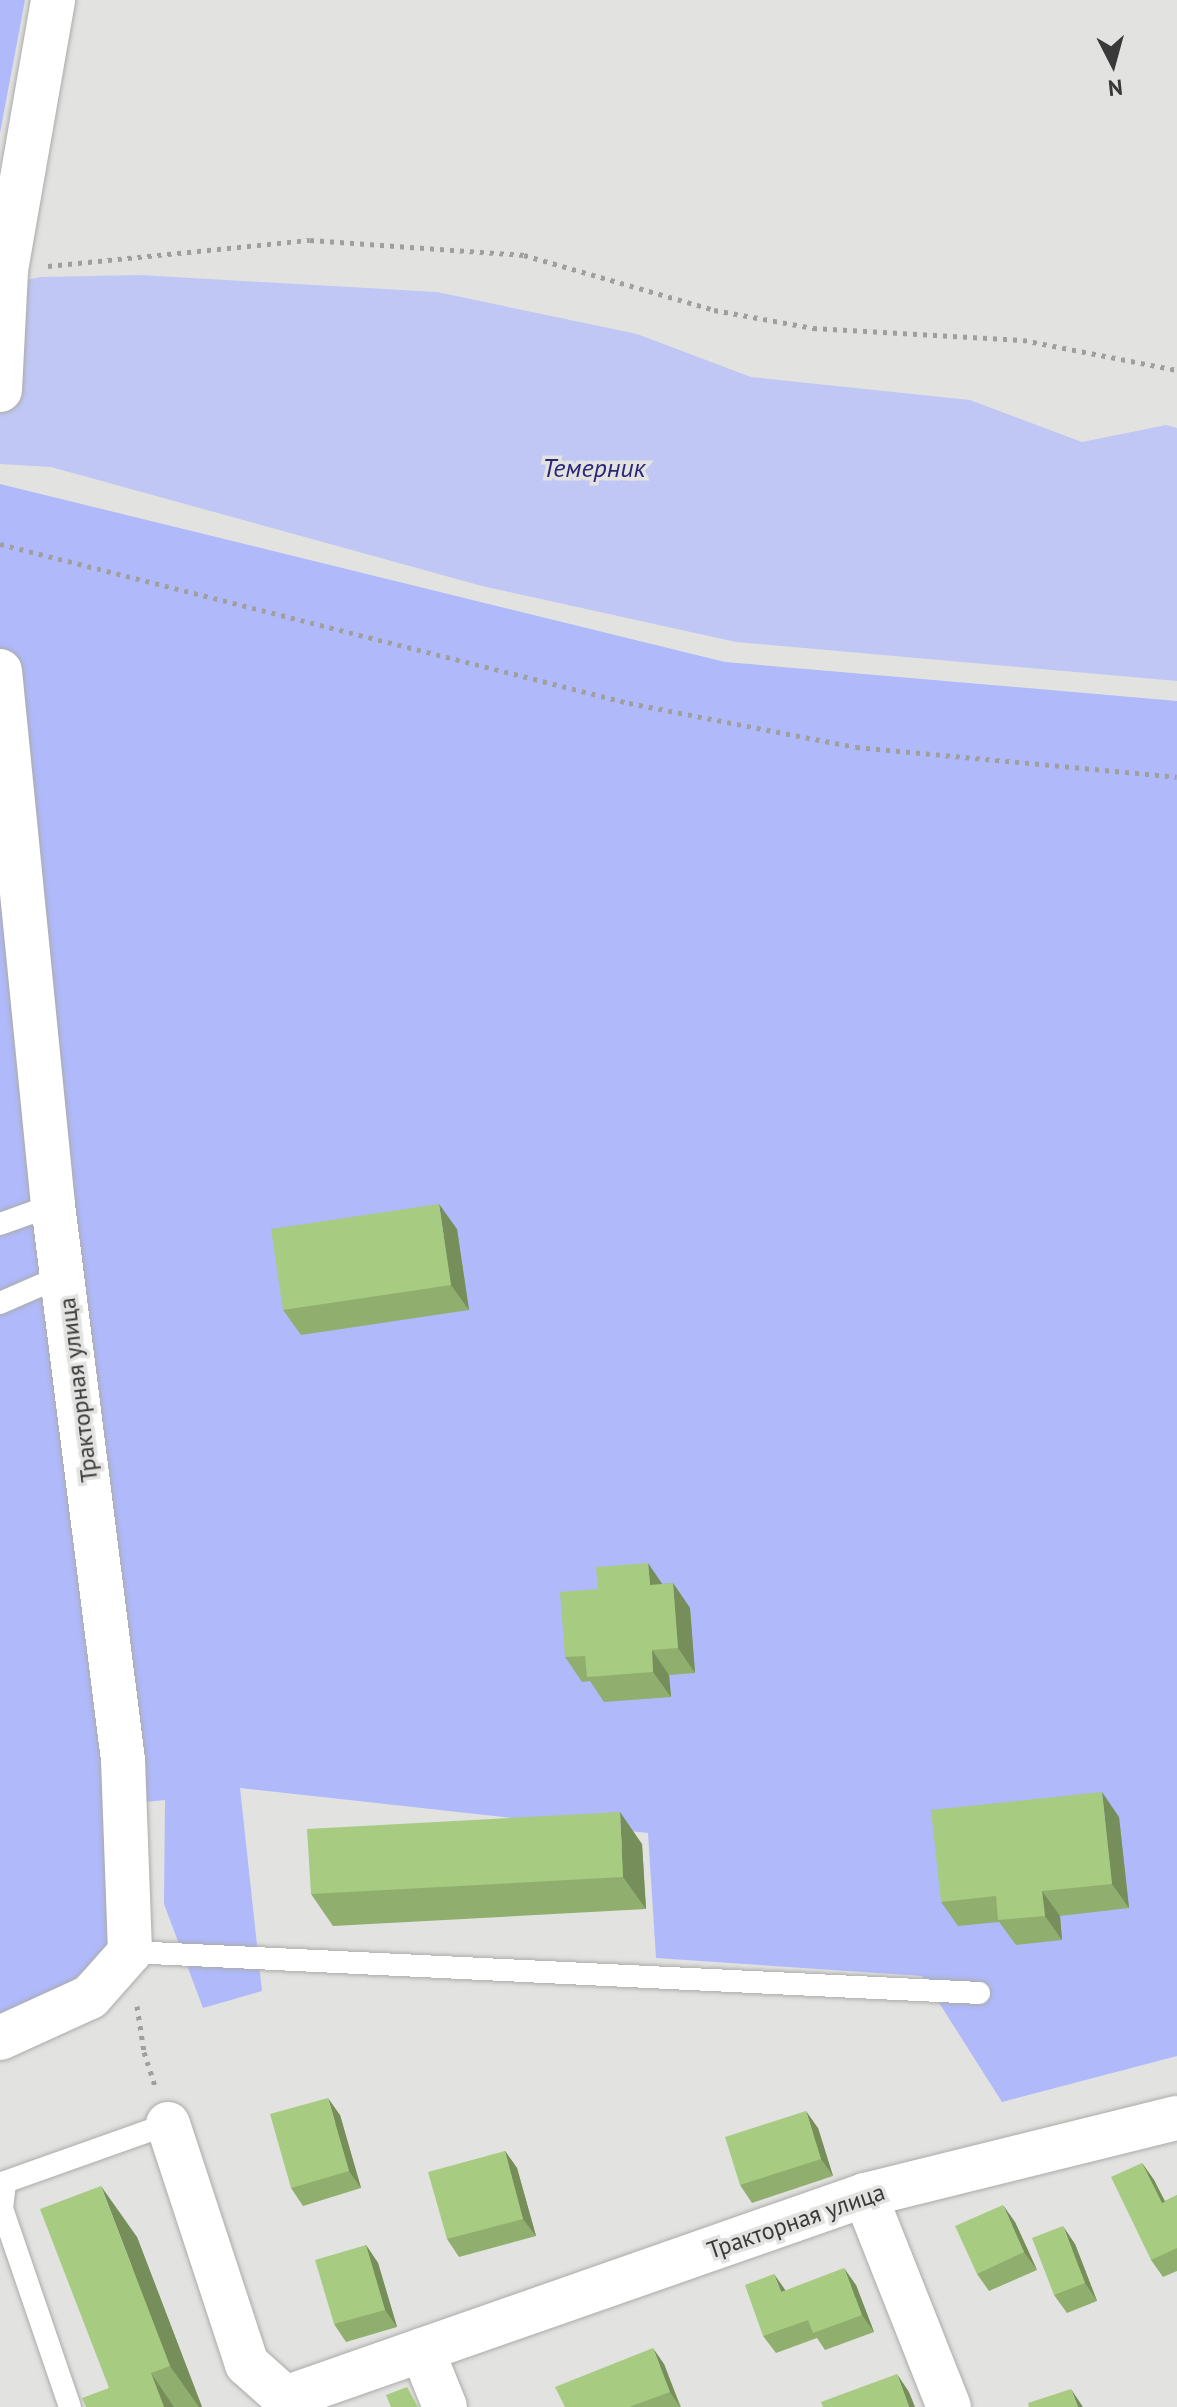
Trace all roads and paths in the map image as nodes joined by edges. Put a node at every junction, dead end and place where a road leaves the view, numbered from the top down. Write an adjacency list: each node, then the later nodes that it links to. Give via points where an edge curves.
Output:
1 (53, 0): 2 (street)
2 (6, 274): 3 (path, via 310,240 524,255 714,310 813,328 1023,340); 4 (street)
3 (1177, 370)
4 (0, 390)
5 (0, 544): 7 (path, via 629,703 856,747)
6 (0, 671): 8 (street, Тракторная улица)
7 (1177, 777)
8 (53, 1205): 9 (lane); 10 (street, Тракторная улица)
9 (0, 1224)
10 (64, 1275): 11 (lane); 12 (street, Тракторная улица, via 123,1760)
11 (0, 1303)
12 (130, 1952): 13 (lane); 14 (street, via 90,1997); 16 (path, via 144,2052)
13 (979, 1993)
14 (0, 2038)
15 (1177, 2118): 17 (street, Тракторная улица)
16 (168, 2124): 18 (street, Тракторная улица, via 247,2364 285,2398); 19 (lane, via 5,2182 2,2208)
17 (865, 2195): 18 (street, Тракторная улица); 21 (street)
18 (422, 2350): 20 (street)
19 (70, 2407)
20 (445, 2407)
21 (949, 2407)

